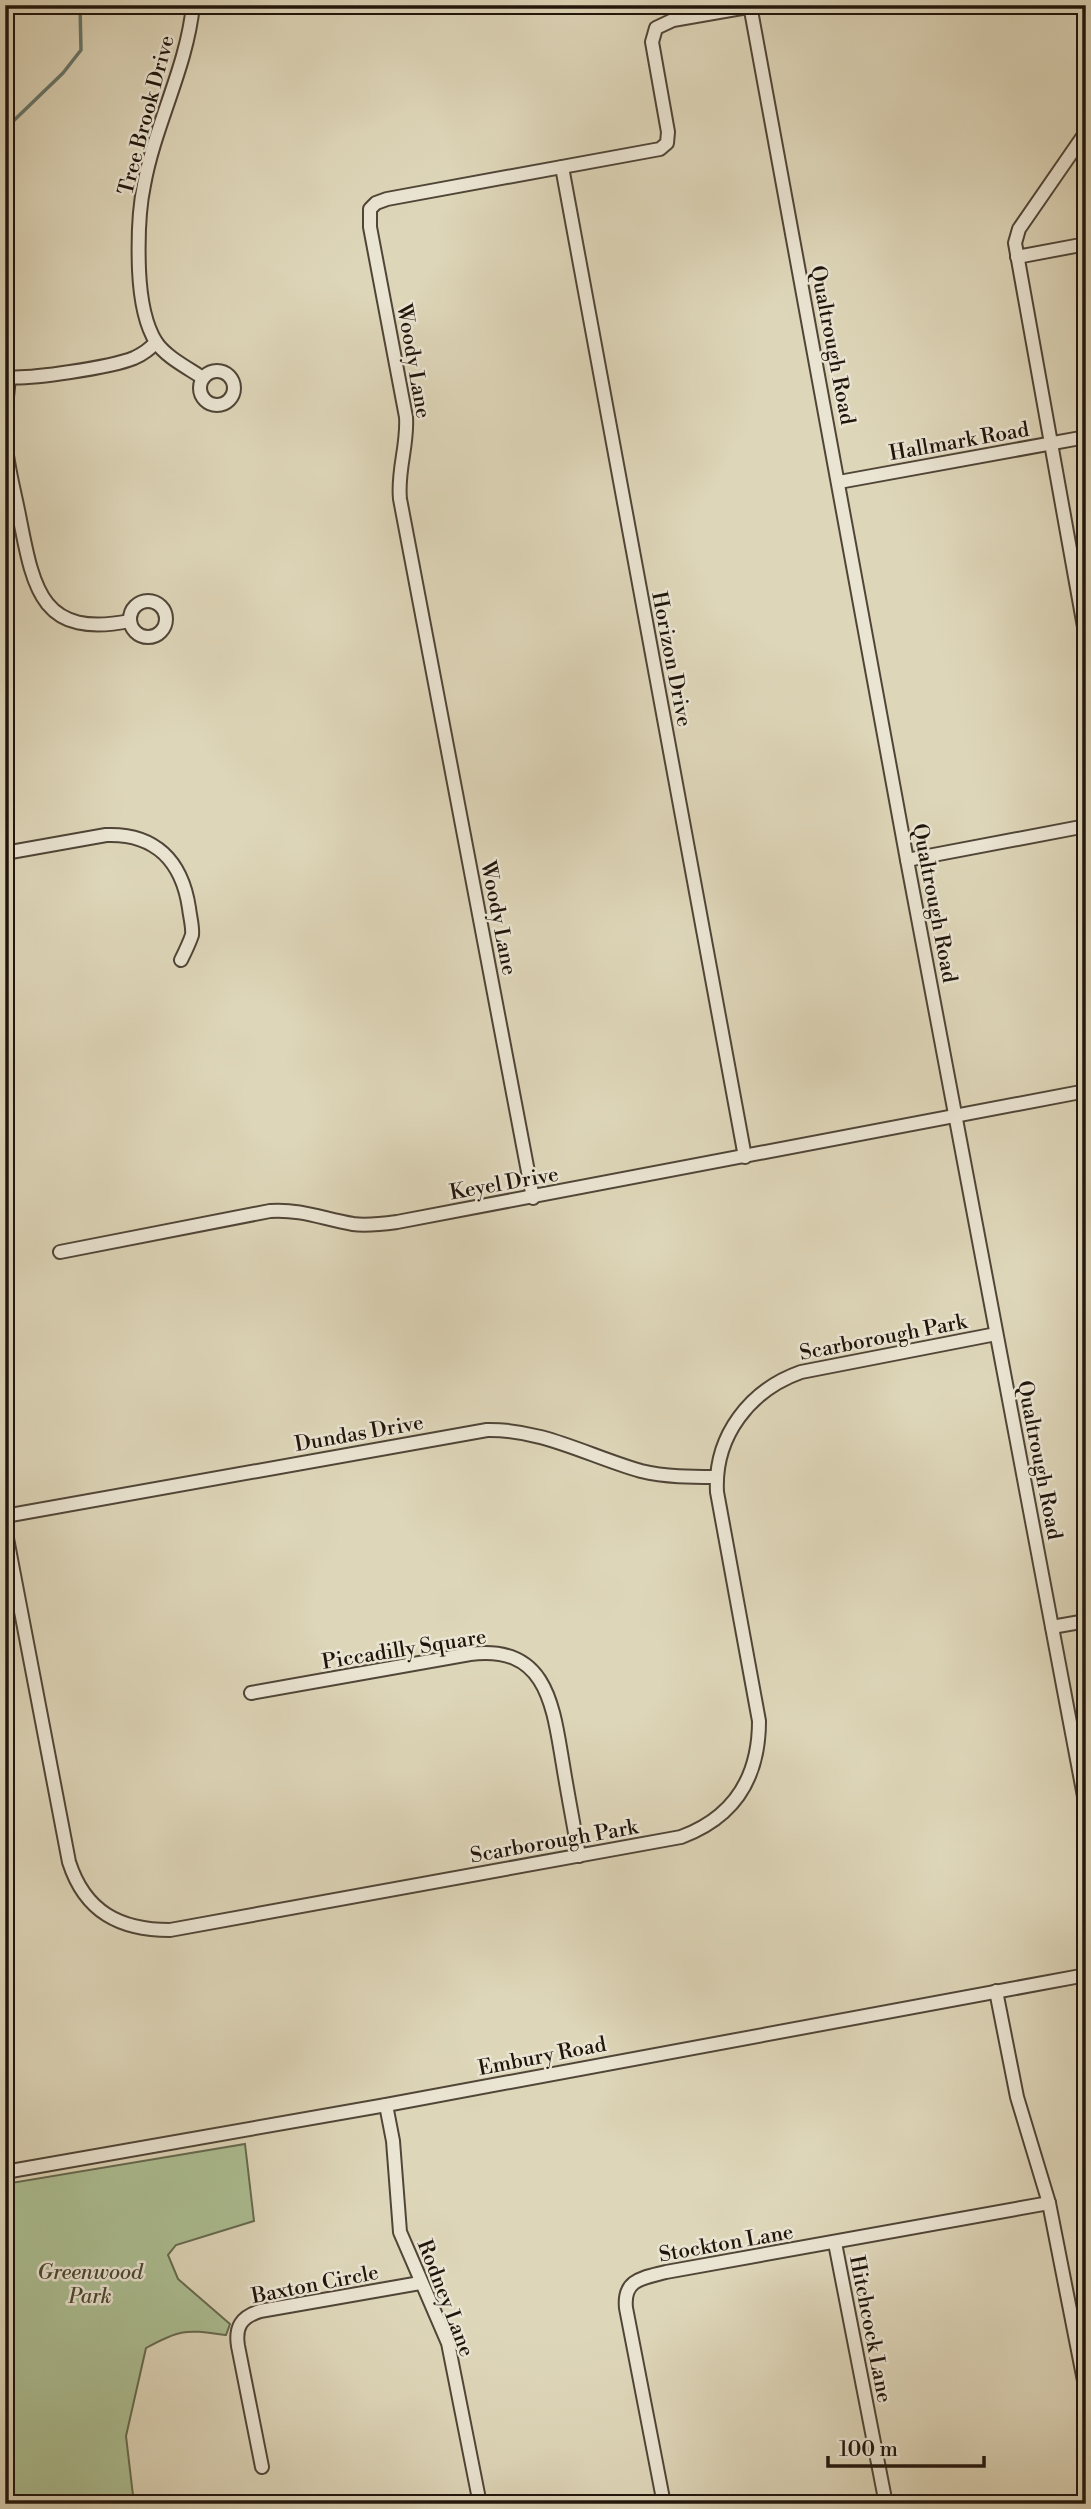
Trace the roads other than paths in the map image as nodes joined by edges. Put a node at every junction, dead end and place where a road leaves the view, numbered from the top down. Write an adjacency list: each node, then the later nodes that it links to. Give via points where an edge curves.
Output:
1 (193, 5): 7 (street, Tree Brook Drive, via 139,215 140,282)
2 (753, 6): 4 (street, Woody Lane, via 673,20 654,32 668,132 665,146); 14 (street, Qualtrough Road)
3 (1086, 132): 6 (street, via 1019,229)
4 (562, 167): 23 (street, Horizon Drive); 24 (street, Woody Lane, via 387,199 372,206 369,216 406,416 400,499)
5 (1086, 244): 6 (street)
6 (1017, 257): 13 (street)
7 (156, 342): 8 (street, via 137,357 116,363); 9 (street)
8 (7, 378): 10 (street)
9 (203, 378)
10 (5, 416)
11 (1086, 438): 13 (street, Hallmark Road)
12 (5, 439): 15 (street, via 29,566 42,598 68,620 82,625)
13 (1050, 444): 14 (street, Hallmark Road); 16 (street)
14 (839, 482): 19 (street, Qualtrough Road)
15 (131, 621)
16 (1085, 635)
17 (1086, 826): 19 (street)
18 (5, 853): 20 (street, via 106,835 140,837 155,846 185,886 192,932)
19 (907, 860): 22 (street, Qualtrough Road)
20 (181, 960)
21 (1086, 1091): 22 (street, Keyel Drive)
22 (956, 1116): 23 (street, Keyel Drive); 26 (street, Qualtrough Road)
23 (746, 1157): 24 (street, Keyel Drive)
24 (533, 1198): 25 (street, Keyel Drive, via 376,1224 289,1209 270,1211)
25 (60, 1252)
26 (996, 1334): 27 (street, Scarborough Park, via 783,1378 765,1388 737,1418 722,1449); 31 (street, Qualtrough Road)
27 (716, 1477): 28 (street, Dundas Drive, via 654,1473 536,1434 487,1430); 34 (street, Scarborough Park, via 759,1721 755,1764 732,1805 699,1830)
28 (5, 1516)
29 (5, 1528): 34 (street, Scarborough Park, via 69,1862 80,1889 108,1916 133,1927 170,1930)
30 (1086, 1621): 31 (street)
31 (1052, 1627): 33 (street, Qualtrough Road)
32 (251, 1693): 34 (street, Piccadilly Square, via 470,1654 508,1656 534,1673 549,1696)
33 (1086, 1807)
34 (579, 1856)
35 (1086, 1975): 36 (street, Embury Road)
36 (996, 1991): 37 (street, Embury Road); 39 (street, via 1017,2097)
37 (386, 2105): 38 (street, Embury Road); 41 (street, Rodney Lane, via 400,2232)
38 (5, 2172)
39 (1049, 2203): 40 (street, Stockton Lane); 42 (street)
40 (835, 2243): 45 (street, Stockton Lane, via 666,2272 643,2278 627,2290 626,2308); 46 (street, Hitchcock Lane)
41 (421, 2283): 43 (street, Baxton Circle, via 245,2317 237,2338); 44 (street, Rodney Lane, via 448,2343)
42 (1086, 2391)
43 (262, 2467)
44 (480, 2504)
45 (664, 2504)
46 (886, 2504)

